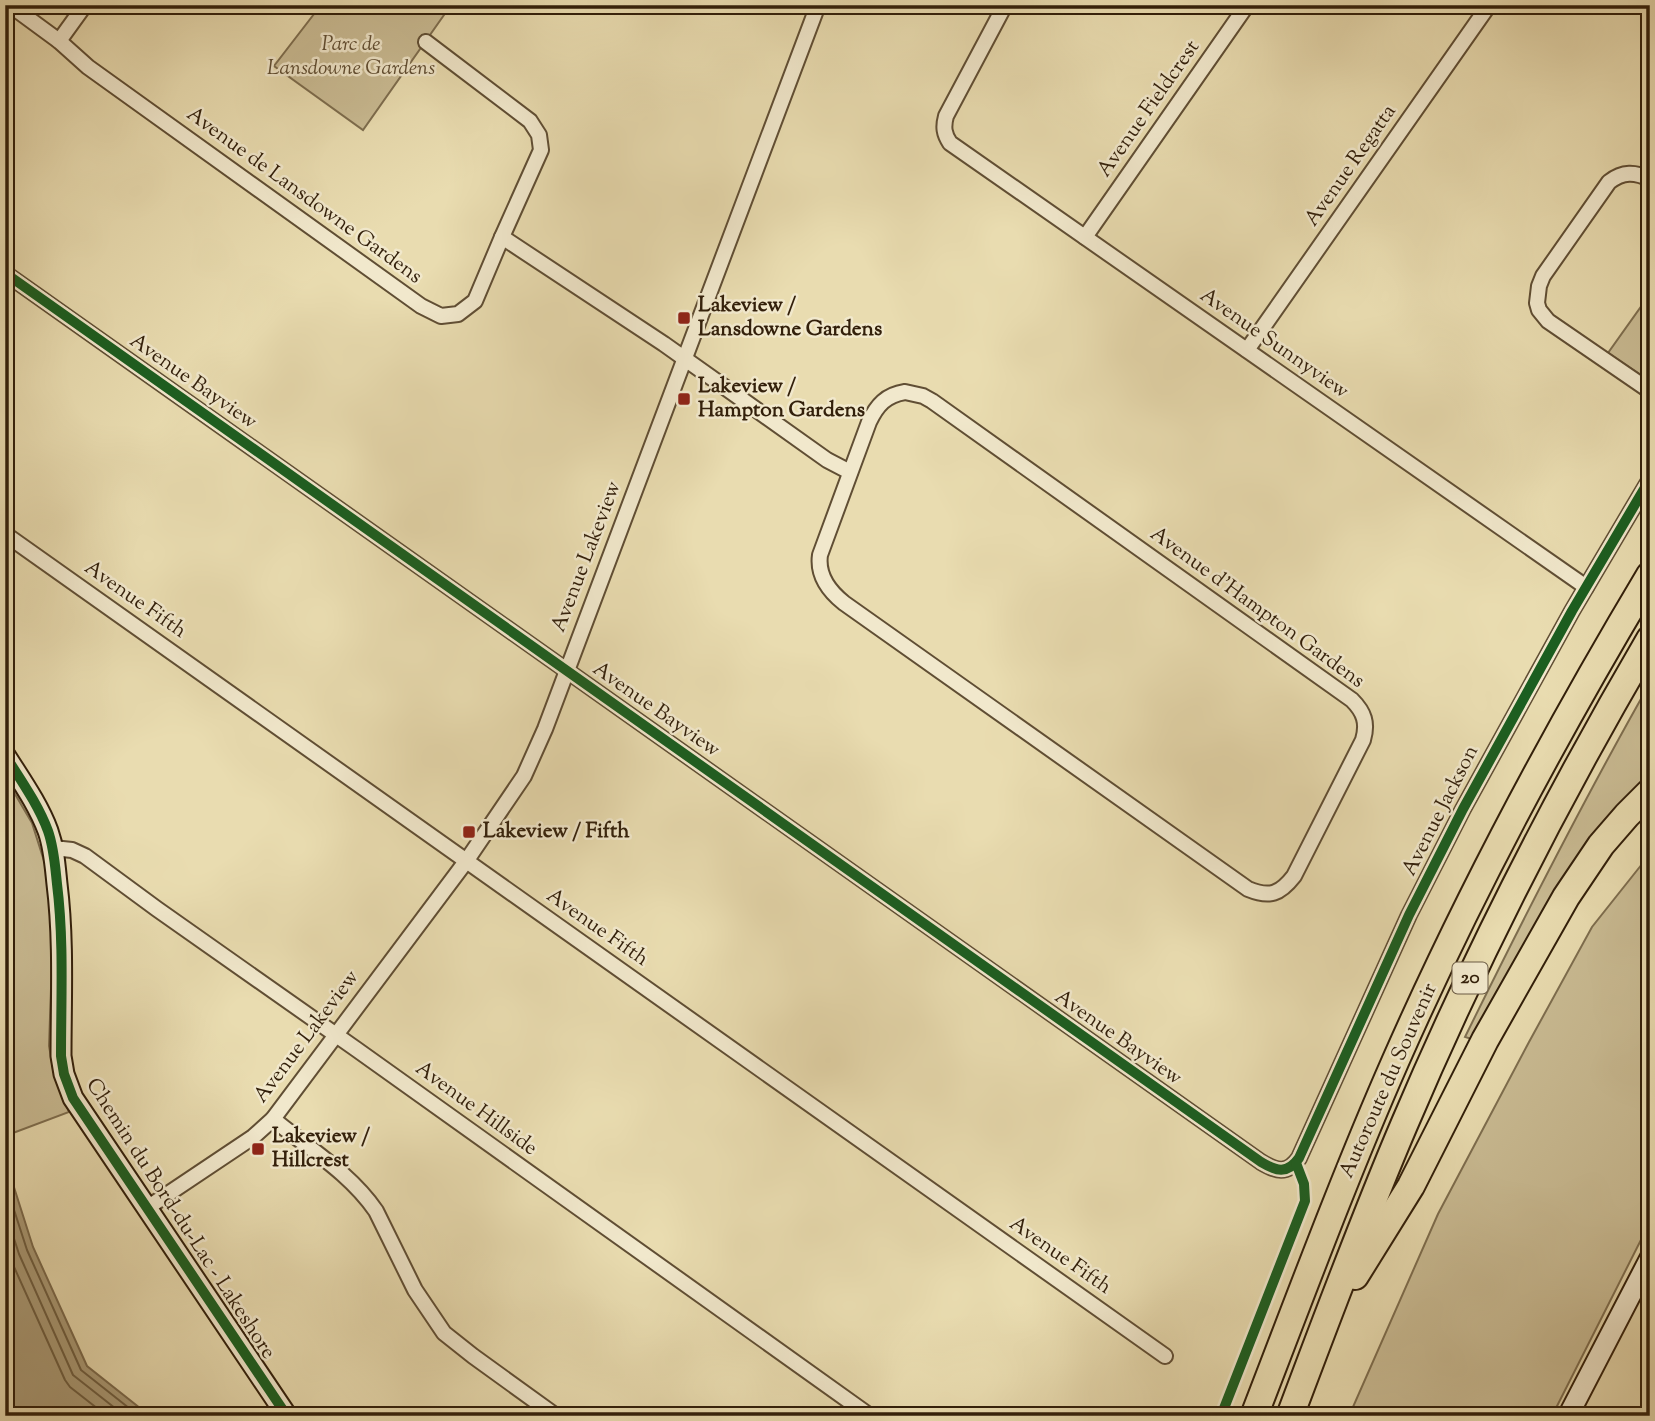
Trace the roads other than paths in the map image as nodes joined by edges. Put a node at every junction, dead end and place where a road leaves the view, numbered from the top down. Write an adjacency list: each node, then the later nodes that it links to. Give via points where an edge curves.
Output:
1 (10, 5): 7 (street, Avenue de Lansdowne Gardens)
2 (85, 5): 7 (street)
3 (818, 5): 14 (street, Avenue Lakeview)
4 (1005, 5): 11 (street, Avenue Sunnyview, via 946,116 944,131 950,143)
5 (1247, 5): 11 (street, Avenue Fieldcrest)
6 (1489, 5): 13 (street, Avenue Regatta)
7 (59, 41): 10 (street, Avenue de Lansdowne Gardens, via 110,83 421,306 442,316 458,314 475,301)
8 (426, 42): 10 (street, Avenue de Lansdowne Gardens, via 530,121 539,135 541,150)
9 (1650, 178): 15 (street, via 1629,173 1609,182 1548,267 1537,296 1539,310 1548,321)
10 (502, 237): 14 (street)
11 (1085, 237): 13 (street, Avenue Sunnyview)
12 (5, 273): 22 (street, Avenue Bayview)
13 (1247, 350): 20 (street, Avenue Sunnyview)
14 (685, 358): 16 (street); 22 (street, Avenue Lakeview)
15 (1650, 391)
16 (850, 472): 16 (street, Avenue d'Hampton Gardens, via 819,564 834,595 1248,889 1265,894 1287,884 1363,740 1366,722 1358,706 923,396 896,393 880,402)
17 (1650, 480): 20 (street, Avenue Jackson)
18 (5, 534): 26 (street, Avenue Fifth)
19 (1650, 575): 37 (highway, Autoroute du Souvenir / 20, via 1538,770 1457,927 1339,1194)
20 (1586, 587): 29 (street, Avenue Jackson, via 1441,851 1301,1153)
21 (1650, 639): 32 (highway, Autoroute du Souvenir / 20, via 1549,819 1471,976 1399,1135)
22 (567, 671): 26 (street, Avenue Lakeview, via 524,776); 29 (street, Avenue Bayview, via 1261,1162 1275,1170)
23 (5, 755): 25 (street, Chemin du Bord-du-Lac - Lakeshore, via 40,814)
24 (1650, 792): 32 (highway, via 1601,845 1566,897 1485,1040 1411,1186)
25 (53, 848): 27 (street, Avenue Hillside, via 85,856); 30 (street, Chemin du Bord-du-Lac - Lakeshore, via 61,931 64,1074 78,1108)
26 (467, 860): 27 (street, Avenue Lakeview); 33 (street, Avenue Fifth)
27 (335, 1035): 28 (street, Avenue Lakeview); 36 (street, Avenue Hillside)
28 (273, 1119): 30 (street, Avenue Lakeview); 35 (street, via 350,1180 368,1200 415,1290 444,1333)
29 (1287, 1170)
30 (147, 1208): 34 (street, Chemin du Bord-du-Lac - Lakeshore)
31 (1650, 1258): 39 (street)
32 (1322, 1332): 38 (highway, Autoroute du Souvenir / 20)
33 (1165, 1356)
34 (287, 1416)
35 (556, 1416)
36 (870, 1416)
37 (1254, 1416)
38 (1290, 1416)
39 (1567, 1416)

